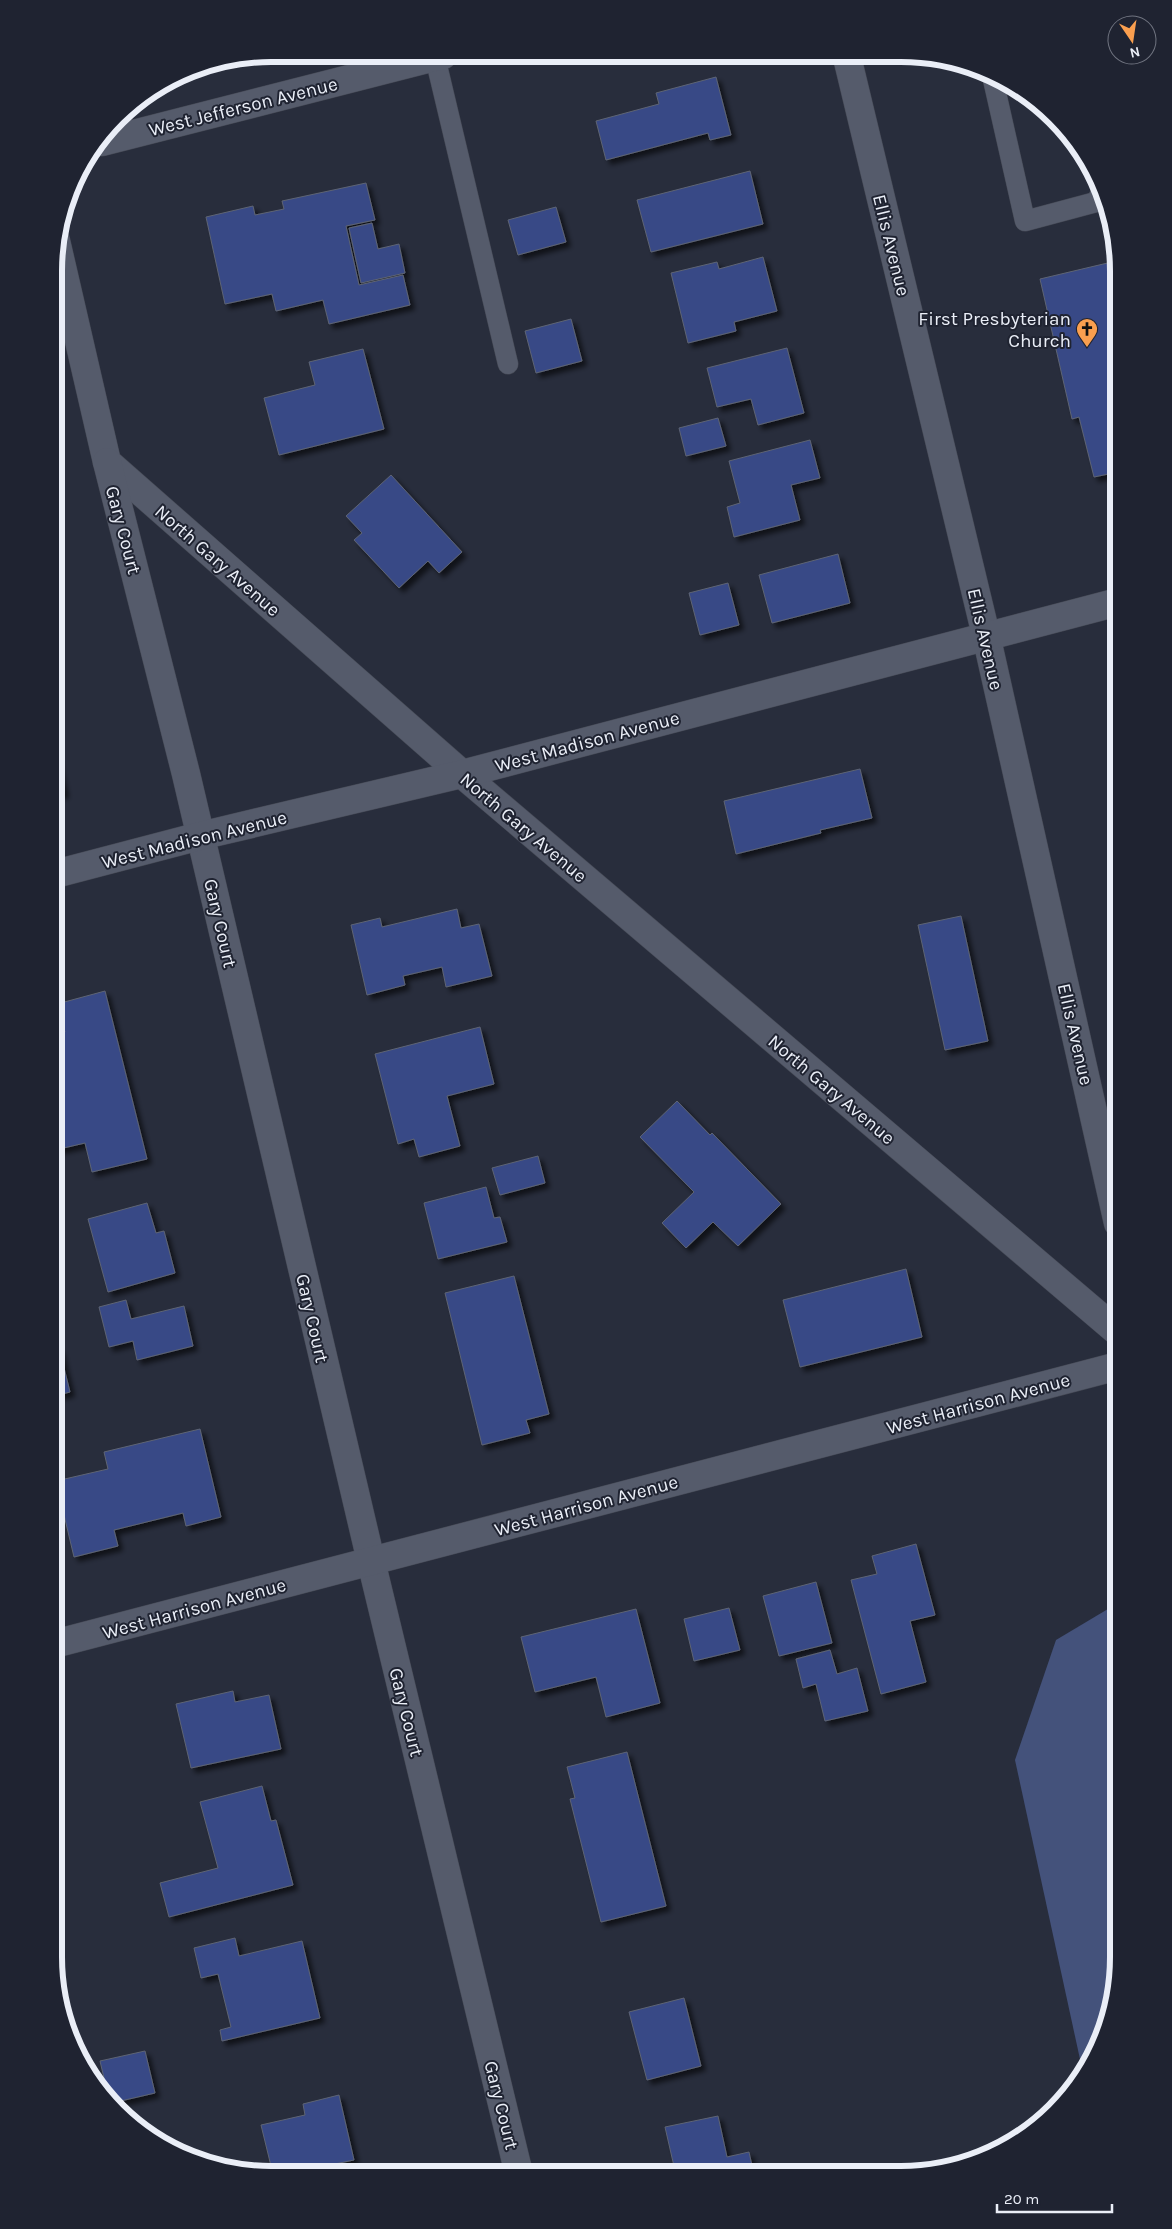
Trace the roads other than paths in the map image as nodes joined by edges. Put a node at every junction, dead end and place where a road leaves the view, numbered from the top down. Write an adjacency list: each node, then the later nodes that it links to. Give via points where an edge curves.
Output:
1 (415, 62): 5 (street, West Jefferson Avenue)
2 (440, 62): 8 (lane)
3 (848, 62): 11 (street, Ellis Avenue)
4 (994, 85): 6 (lane, via 1025,221)
5 (109, 140)
6 (1097, 201)
7 (62, 269): 9 (street)
8 (508, 364)
9 (106, 462): 12 (street, North Gary Avenue); 13 (street, Gary Court)
10 (1110, 604): 11 (street, West Madison Avenue)
11 (986, 635): 12 (street, West Madison Avenue); 15 (street, Ellis Avenue)
12 (462, 774): 13 (street, West Madison Avenue); 16 (street, North Gary Avenue)
13 (200, 836): 14 (street, West Madison Avenue); 18 (street, Gary Court)
14 (62, 872)
15 (1110, 1187)
16 (1110, 1325)
17 (1110, 1368): 18 (street, West Harrison Avenue)
18 (371, 1561): 19 (street, West Harrison Avenue); 20 (street, Gary Court)
19 (62, 1642)
20 (517, 2166)

